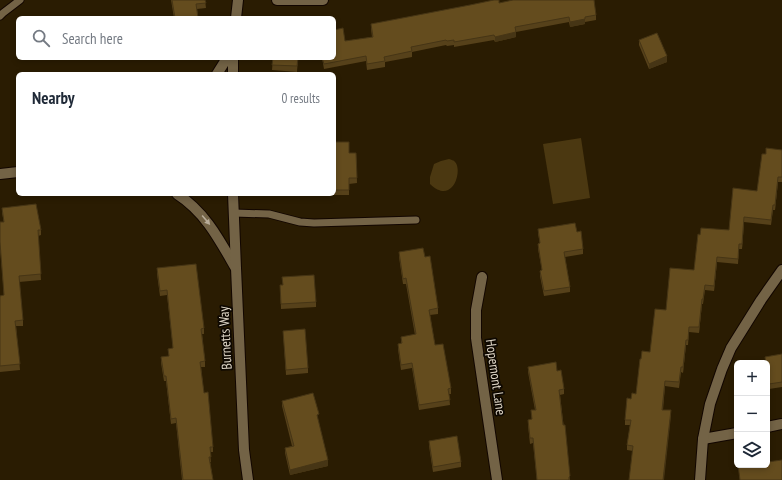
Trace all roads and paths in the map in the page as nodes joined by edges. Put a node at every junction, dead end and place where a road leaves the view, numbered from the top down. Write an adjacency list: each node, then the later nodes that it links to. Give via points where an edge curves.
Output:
1 (20, 0): 5 (lane)
2 (238, 0): 6 (street)
3 (277, 0): 4 (street)
4 (323, 0)
5 (0, 16)
6 (236, 16)
7 (226, 60): 9 (street)
8 (233, 60): 10 (street)
9 (218, 72)
10 (233, 72)
11 (16, 172): 12 (street)
12 (0, 174)
13 (180, 196): 17 (street, one-way to 17, via 199,212 212,228)
14 (233, 196): 15 (street, Burnetts Way)
15 (234, 213): 16 (lane, via 269,214 314,223); 17 (street, Burnetts Way)
16 (416, 220)
17 (236, 268): 24 (street, Burnetts Way, via 244,450)
18 (782, 270): 23 (street, via 731,348 710,404)
19 (482, 277): 25 (street, Hopemont Lane, via 476,310 476,338)
20 (782, 424): 21 (street)
21 (770, 426)
22 (734, 434): 23 (street)
23 (703, 439): 26 (street)
24 (248, 480)
25 (497, 480)
26 (700, 480)

